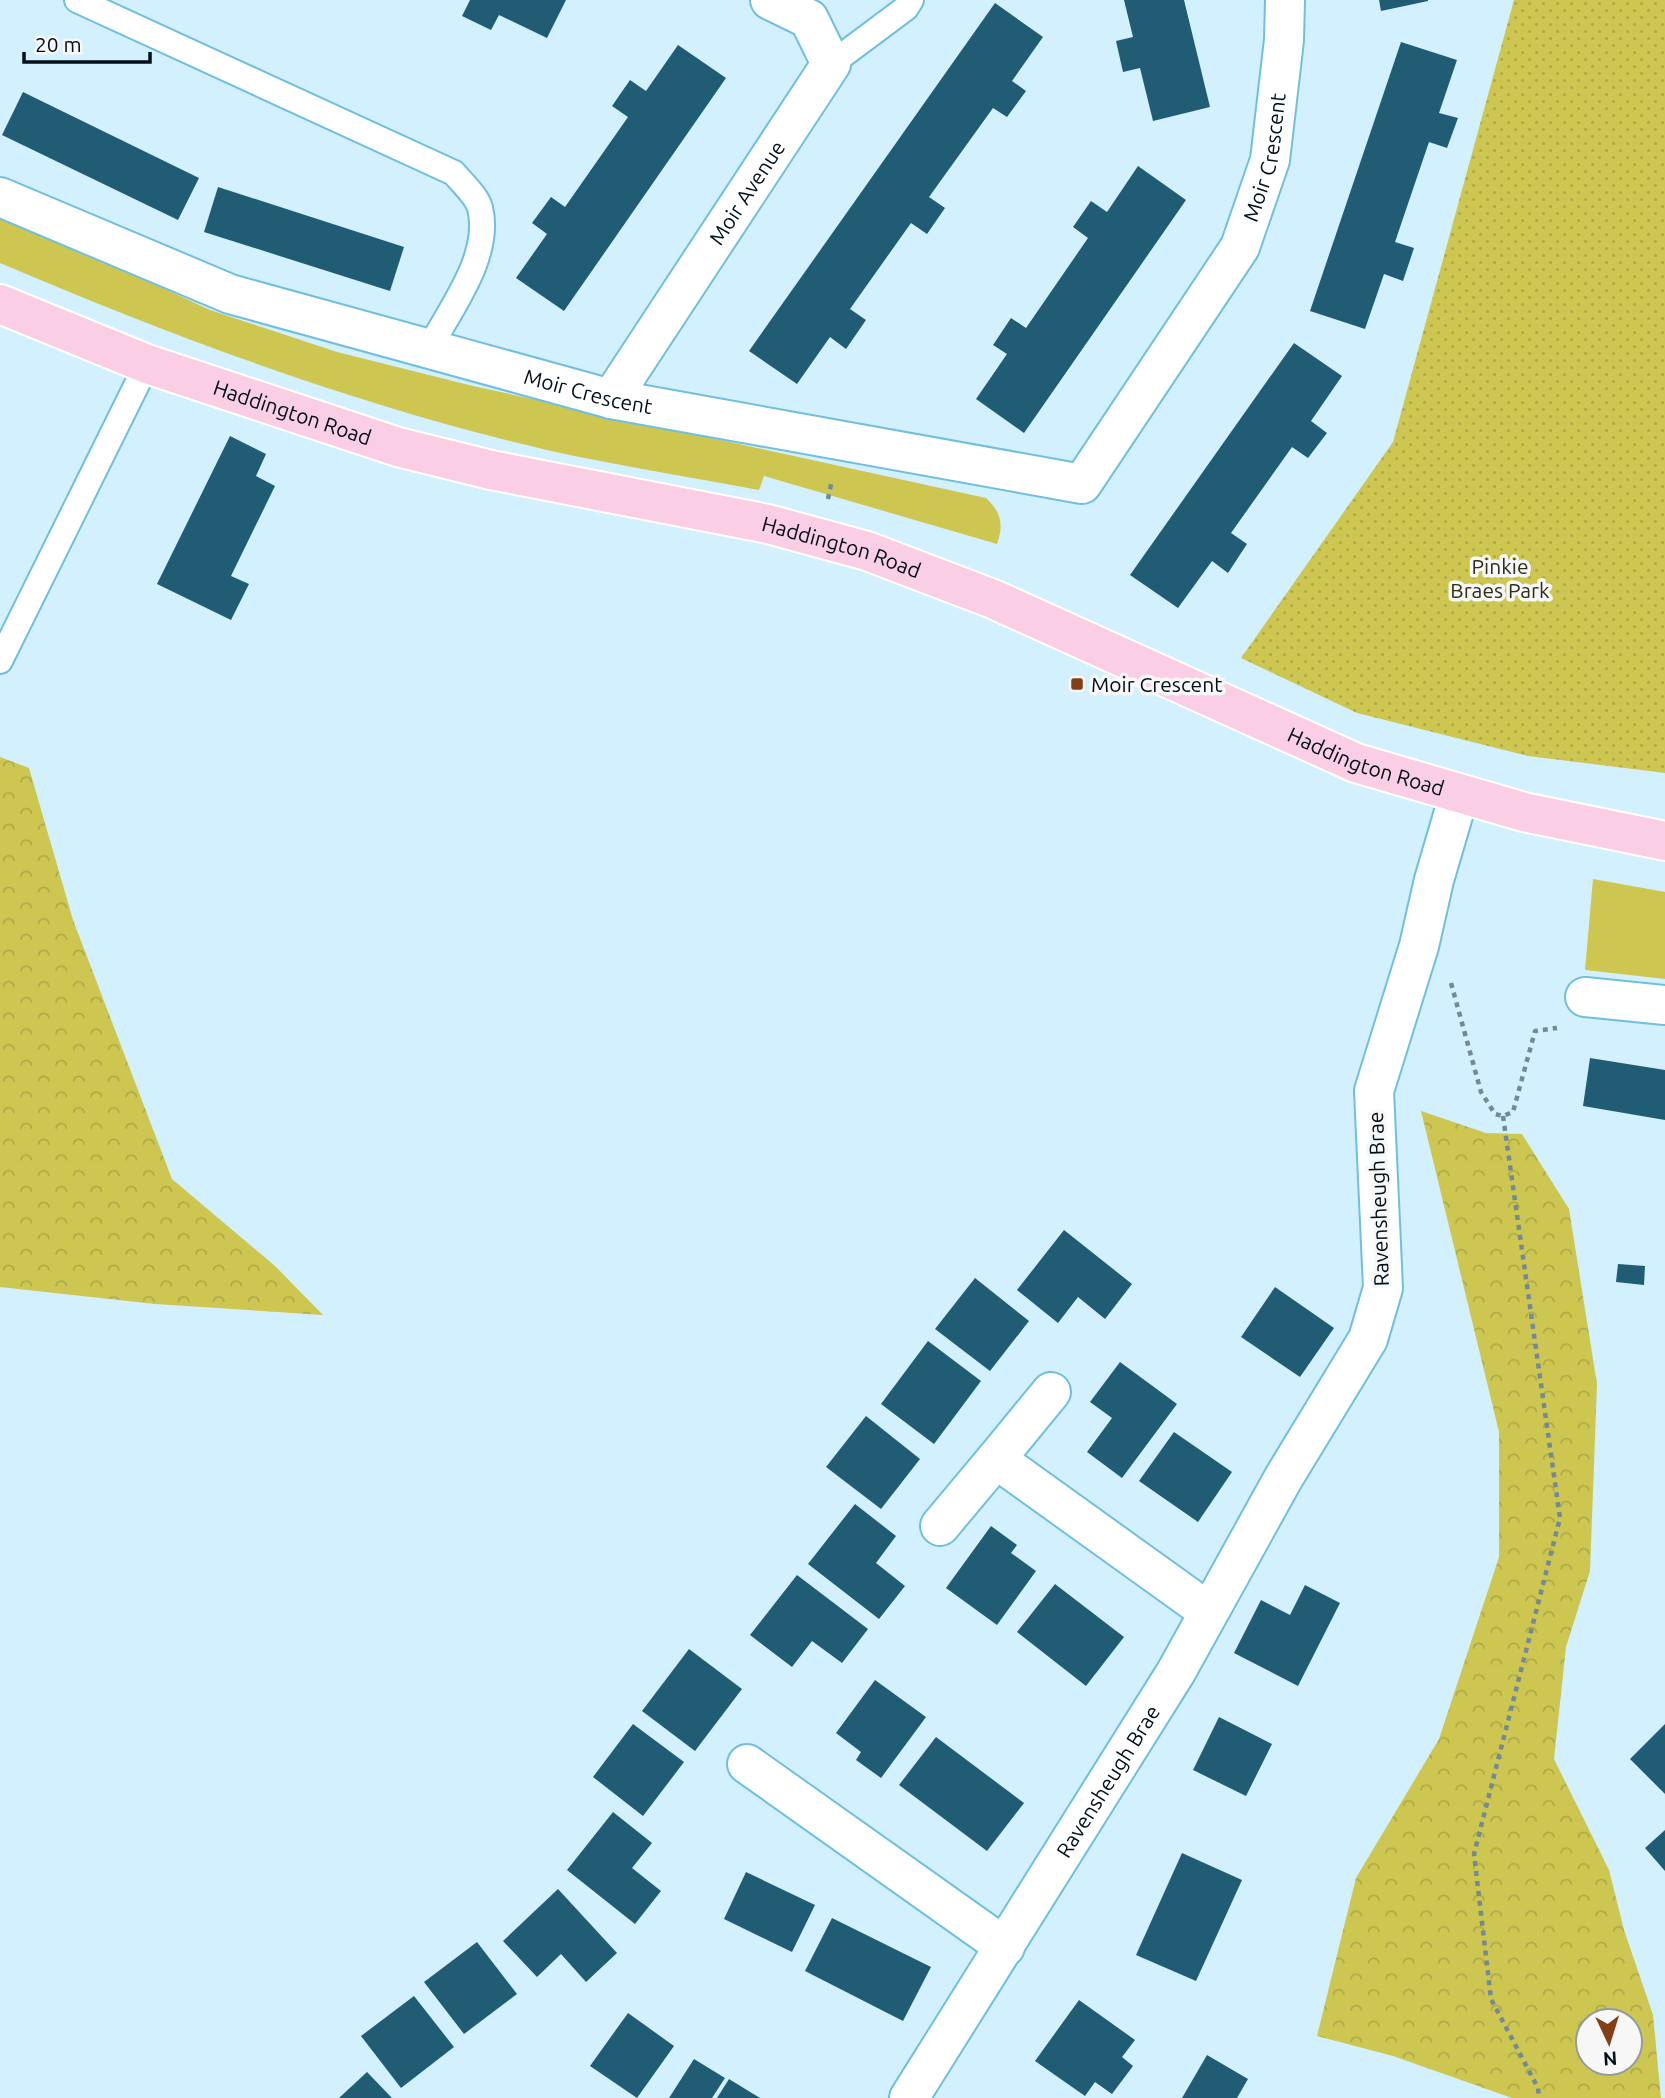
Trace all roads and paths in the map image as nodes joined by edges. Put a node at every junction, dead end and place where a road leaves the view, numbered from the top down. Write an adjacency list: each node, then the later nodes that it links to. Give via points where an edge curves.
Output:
1 (77, 0): 8 (lane, via 454,173 480,206 482,236 472,270)
2 (770, 0): 5 (street, via 809,19)
3 (911, 0): 5 (lane)
4 (1285, 0): 11 (street, Moir Crescent, via 1270,160 1240,247 1082,484)
5 (831, 64): 10 (street, Moir Avenue)
6 (0, 197): 8 (street, Moir Crescent, via 230,294)
7 (0, 304): 9 (main road, Haddington Road)
8 (429, 349): 10 (street, Moir Crescent)
9 (147, 364): 12 (main road, Haddington Road, via 398,447); 13 (lane)
10 (611, 399): 11 (street, Moir Crescent)
11 (840, 441): 12 (path)
12 (820, 538): 14 (main road, Haddington Road, via 993,599 1356,763)
13 (0, 661)
14 (1459, 795): 15 (main road, Haddington Road); 16 (street, Ravensheugh Brae)
15 (1665, 841)
16 (1419, 946): 19 (path, via 1448,973 1481,1091 1494,1114); 23 (street, Ravensheugh Brae, via 1374,1091 1383,1288 1368,1339)
17 (1585, 997): 18 (street); 19 (path, via 1561,1028 1535,1031 1513,1112)
18 (1665, 1005)
19 (1503, 1116): 27 (path, via 1560,1518 1474,1854 1491,1999)
20 (1051, 1392): 21 (street)
21 (996, 1459): 22 (street); 23 (street)
22 (940, 1526)
23 (1209, 1612): 25 (street, Ravensheugh Brae)
24 (747, 1764): 25 (street)
25 (1005, 1947): 26 (street, Ravensheugh Brae)
26 (909, 2098)
27 (1539, 2098)

